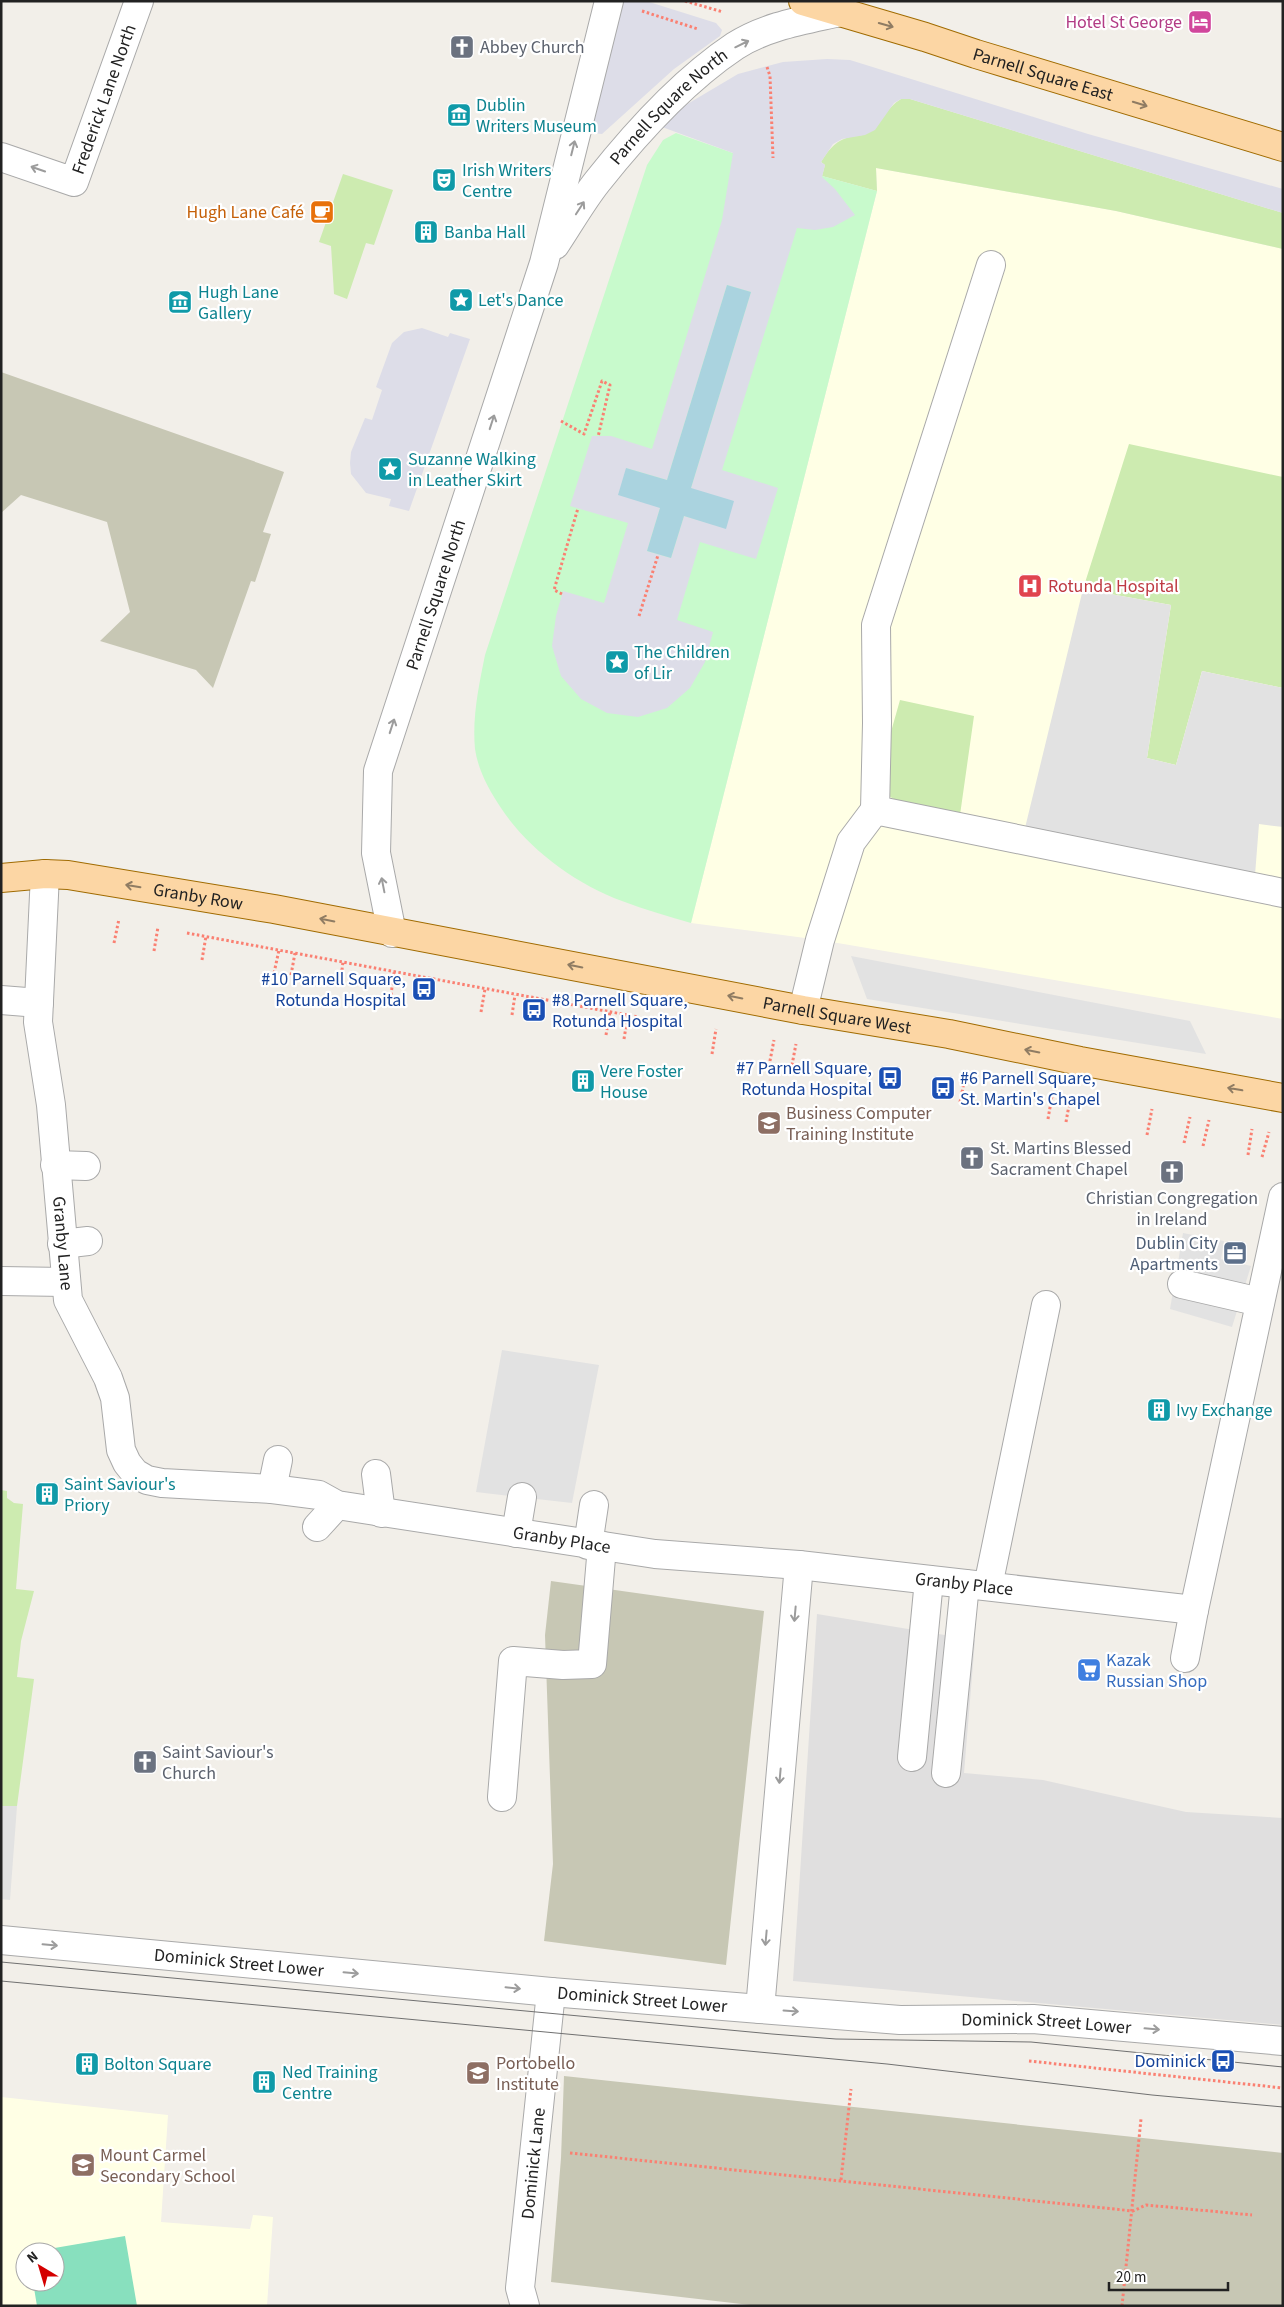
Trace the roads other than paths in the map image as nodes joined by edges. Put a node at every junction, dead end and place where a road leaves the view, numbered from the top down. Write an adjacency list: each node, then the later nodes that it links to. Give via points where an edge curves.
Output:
1 (139, 1): 6 (street, Frederick Lane North, one-way to 6, via 74,182)
2 (803, 1): 4 (main road, Parnell Square East)
3 (621, 5): 7 (street, Parnell Square North, one-way to 3)
4 (840, 12): 5 (main road, Parnell Square East, one-way to 5); 7 (street, Parnell Square North, one-way to 4, via 596,183 654,115 697,78 736,46 777,27)
5 (1283, 147)
6 (1, 157)
7 (544, 263): 13 (street, Parnell Square North, one-way to 7, via 376,853 378,771)
8 (991, 265): 9 (street, via 876,625)
9 (875, 810): 12 (street); 16 (street, via 850,842)
10 (45, 874): 11 (main road, Granby Row); 13 (main road, Granby Row, one-way to 10, via 274,909); 15 (street, Granby Lane)
11 (1, 878)
12 (1283, 893)
13 (392, 933): 16 (main road, Parnell Square West, one-way to 13)
14 (1, 1000): 15 (street)
15 (39, 1003): 18 (street, Granby Lane, via 38,1022 51,1104)
16 (803, 1010): 17 (main road, Parnell Square West, one-way to 16, via 948,1034)
17 (1283, 1098)
18 (55, 1165): 19 (street); 22 (street, Granby Lane, via 75,1242)
19 (86, 1166)
20 (1283, 1197): 24 (street)
21 (1, 1281): 22 (street)
22 (65, 1282): 28 (street, Granby Lane, via 74,1316 113,1391 121,1450 135,1473 162,1483)
23 (1182, 1284): 24 (street)
24 (1260, 1302): 39 (street)
25 (1046, 1305): 38 (street)
26 (278, 1460): 28 (street)
27 (376, 1474): 32 (street)
28 (272, 1489): 30 (street, Granby Lane)
29 (522, 1497): 34 (street)
30 (328, 1500): 32 (street, Granby Place); 33 (street)
31 (594, 1505): 35 (street)
32 (381, 1513): 34 (street, Granby Place)
33 (317, 1527)
34 (516, 1533): 35 (street, Granby Place)
35 (595, 1545): 36 (street, Granby Place, via 655,1554); 43 (street, via 592,1664 514,1660)
36 (799, 1565): 37 (street, Granby Place); 46 (street, one-way to 46)
37 (929, 1580): 38 (street, Granby Place); 41 (street)
38 (976, 1585): 39 (street, Granby Place); 42 (street)
39 (1194, 1610): 40 (street)
40 (1185, 1658)
41 (912, 1757)
42 (946, 1773)
43 (502, 1797)
44 (1, 1940): 45 (street, Dominick Street Lower, one-way to 45)
45 (551, 1992): 46 (street, Dominick Street Lower); 48 (street, Dominick Lane, via 520,2288)
46 (760, 2009): 47 (street, Dominick Street Lower, one-way to 47, via 900,2020 1033,2019)
47 (1283, 2041)
48 (525, 2306)

